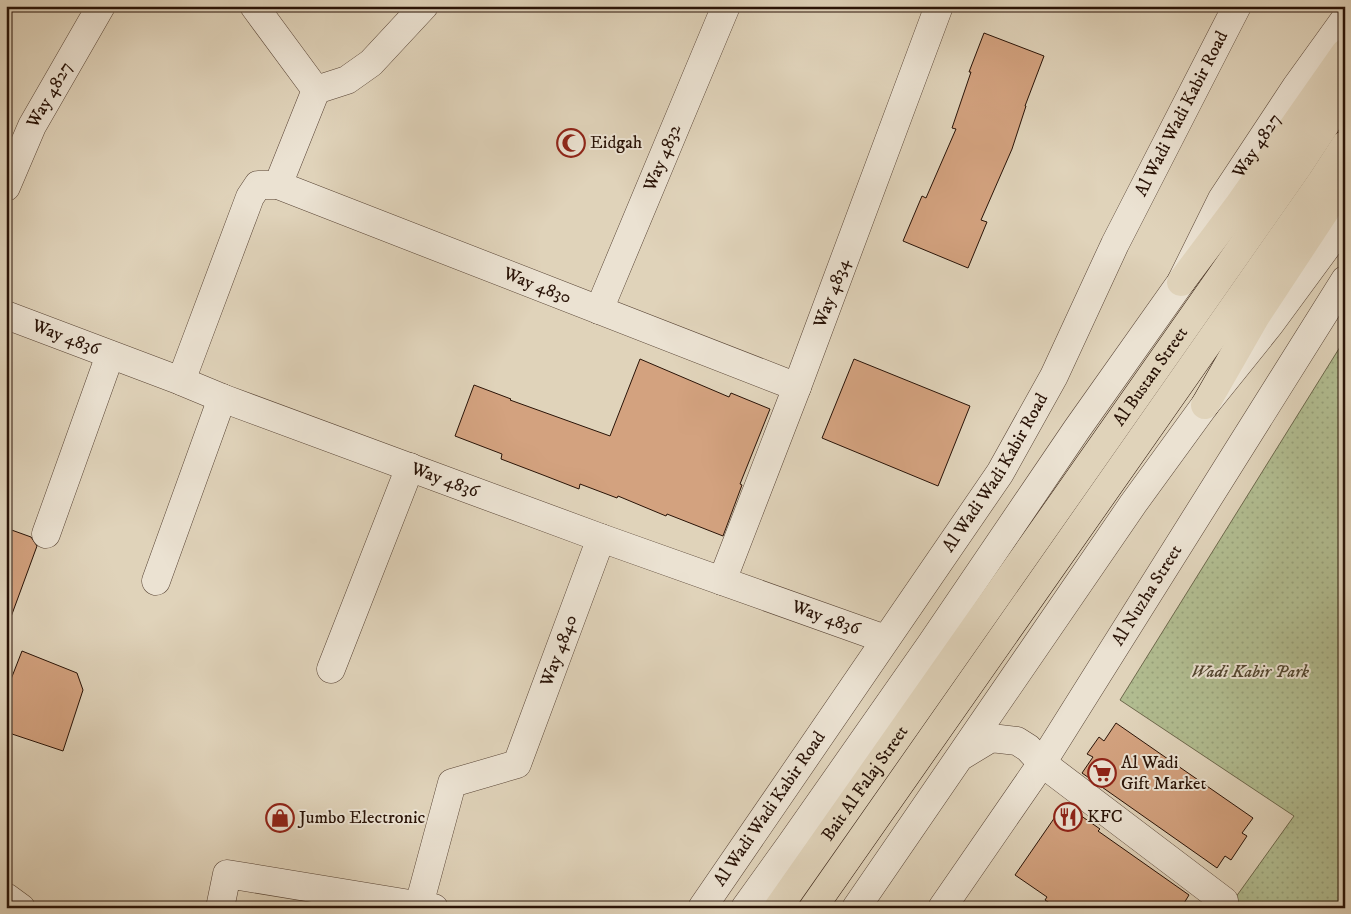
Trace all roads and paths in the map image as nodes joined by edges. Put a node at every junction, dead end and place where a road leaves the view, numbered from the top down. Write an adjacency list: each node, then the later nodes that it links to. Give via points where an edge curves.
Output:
1 (254, 6): 9 (street)
2 (424, 6): 9 (street, via 371,63 347,80)
3 (726, 6): 18 (street, Way 4832)
4 (938, 6): 22 (street, Way 4834)
5 (1238, 6): 30 (street, Al Wadi Wadi Kabir Road, via 1115,244 1054,376 1009,457)
6 (97, 8): 14 (street, Way 4827, via 32,126)
7 (1345, 19): 17 (street, Way 4827, via 1222,199)
8 (1345, 53): 17 (main road)
9 (316, 90): 13 (street)
10 (1345, 94): 31 (main road, Al Bustan Street, via 1297,168)
11 (1345, 146): 33 (main road, Al Bustan Street)
12 (1345, 181): 24 (main road, via 1256,316)
13 (278, 185): 18 (street, Way 4830); 21 (street, via 258,185 250,197)
14 (6, 187)
15 (1345, 219): 24 (street, via 1270,324)
16 (1345, 280): 35 (street, Al Nuzha Street)
17 (1181, 282): 41 (street, Way 4827)
18 (599, 310): 22 (street, Way 4830)
19 (6, 315): 20 (street, Way 4836)
20 (110, 355): 21 (street, Way 4836); 26 (street)
21 (181, 381): 23 (street, Way 4836)
22 (797, 387): 29 (street, Way 4834)
23 (222, 398): 25 (street, Way 4836); 28 (street)
24 (1205, 405): 34 (street)
25 (410, 467): 27 (street, Way 4836); 32 (street)
26 (46, 534)
27 (601, 538): 29 (street, Way 4836); 37 (street, Way 4840, via 517,764 452,783)
28 (156, 581)
29 (722, 581): 30 (street, Way 4836)
30 (885, 639): 40 (street, Al Wadi Wadi Kabir Road)
31 (953, 657): 42 (main road, Bait Al Falaj Street)
32 (331, 669)
33 (977, 674): 43 (main road, Bait Al Falaj Street)
34 (957, 758): 35 (street, via 991,738 1017,741); 44 (street)
35 (1042, 763): 45 (street, Al Nuzha Street); 46 (street, via 1224,901)
36 (6, 897): 38 (street)
37 (426, 907): 39 (street, via 227,874)
38 (21, 908)
39 (220, 908)
40 (702, 908)
41 (745, 908)
42 (778, 908)
43 (813, 908)
44 (856, 908)
45 (942, 908)
46 (1219, 908)

